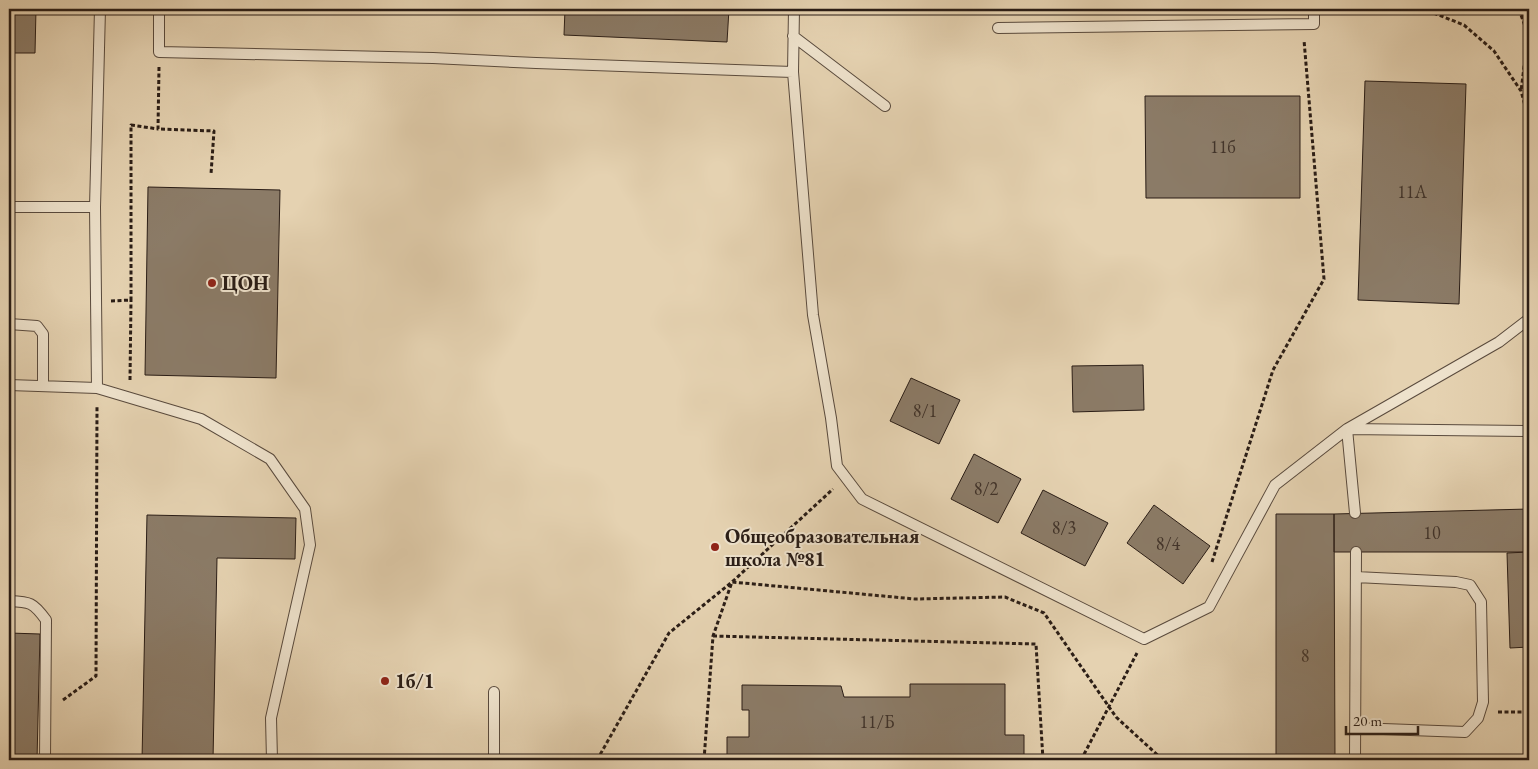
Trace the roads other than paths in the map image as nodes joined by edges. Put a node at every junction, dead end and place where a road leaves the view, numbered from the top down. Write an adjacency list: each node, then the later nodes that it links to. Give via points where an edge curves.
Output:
1 (100, 9): 9 (lane)
2 (159, 9): 7 (lane, via 159,52 433,58)
3 (794, 9): 6 (lane)
4 (1314, 9): 5 (lane, via 1314,24)
5 (998, 28)
6 (793, 36): 7 (lane); 8 (lane)
7 (793, 72): 16 (lane, via 813,315 837,466 862,499 1144,639 1209,607 1275,484)
8 (885, 106)
9 (95, 206): 10 (lane); 15 (lane)
10 (9, 207)
11 (1529, 320): 16 (lane, via 1499,342)
12 (9, 324): 14 (lane, via 37,326 43,334)
13 (9, 386): 14 (lane)
14 (43, 386): 15 (lane)
15 (97, 388): 25 (lane, via 200,419 270,459 304,508 310,545 271,718)
16 (1346, 430): 17 (lane); 18 (lane)
17 (1529, 431)
18 (1355, 513)
19 (1356, 552): 20 (lane)
20 (1356, 577): 23 (lane); 23 (lane, via 1470,585 1481,602 1483,702 1478,718 1465,732)
21 (9, 601): 24 (lane, via 28,602 46,620)
22 (494, 692): 26 (lane)
23 (1356, 728): 27 (lane)
24 (44, 760)
25 (272, 760)
26 (494, 760)
27 (1355, 760)

